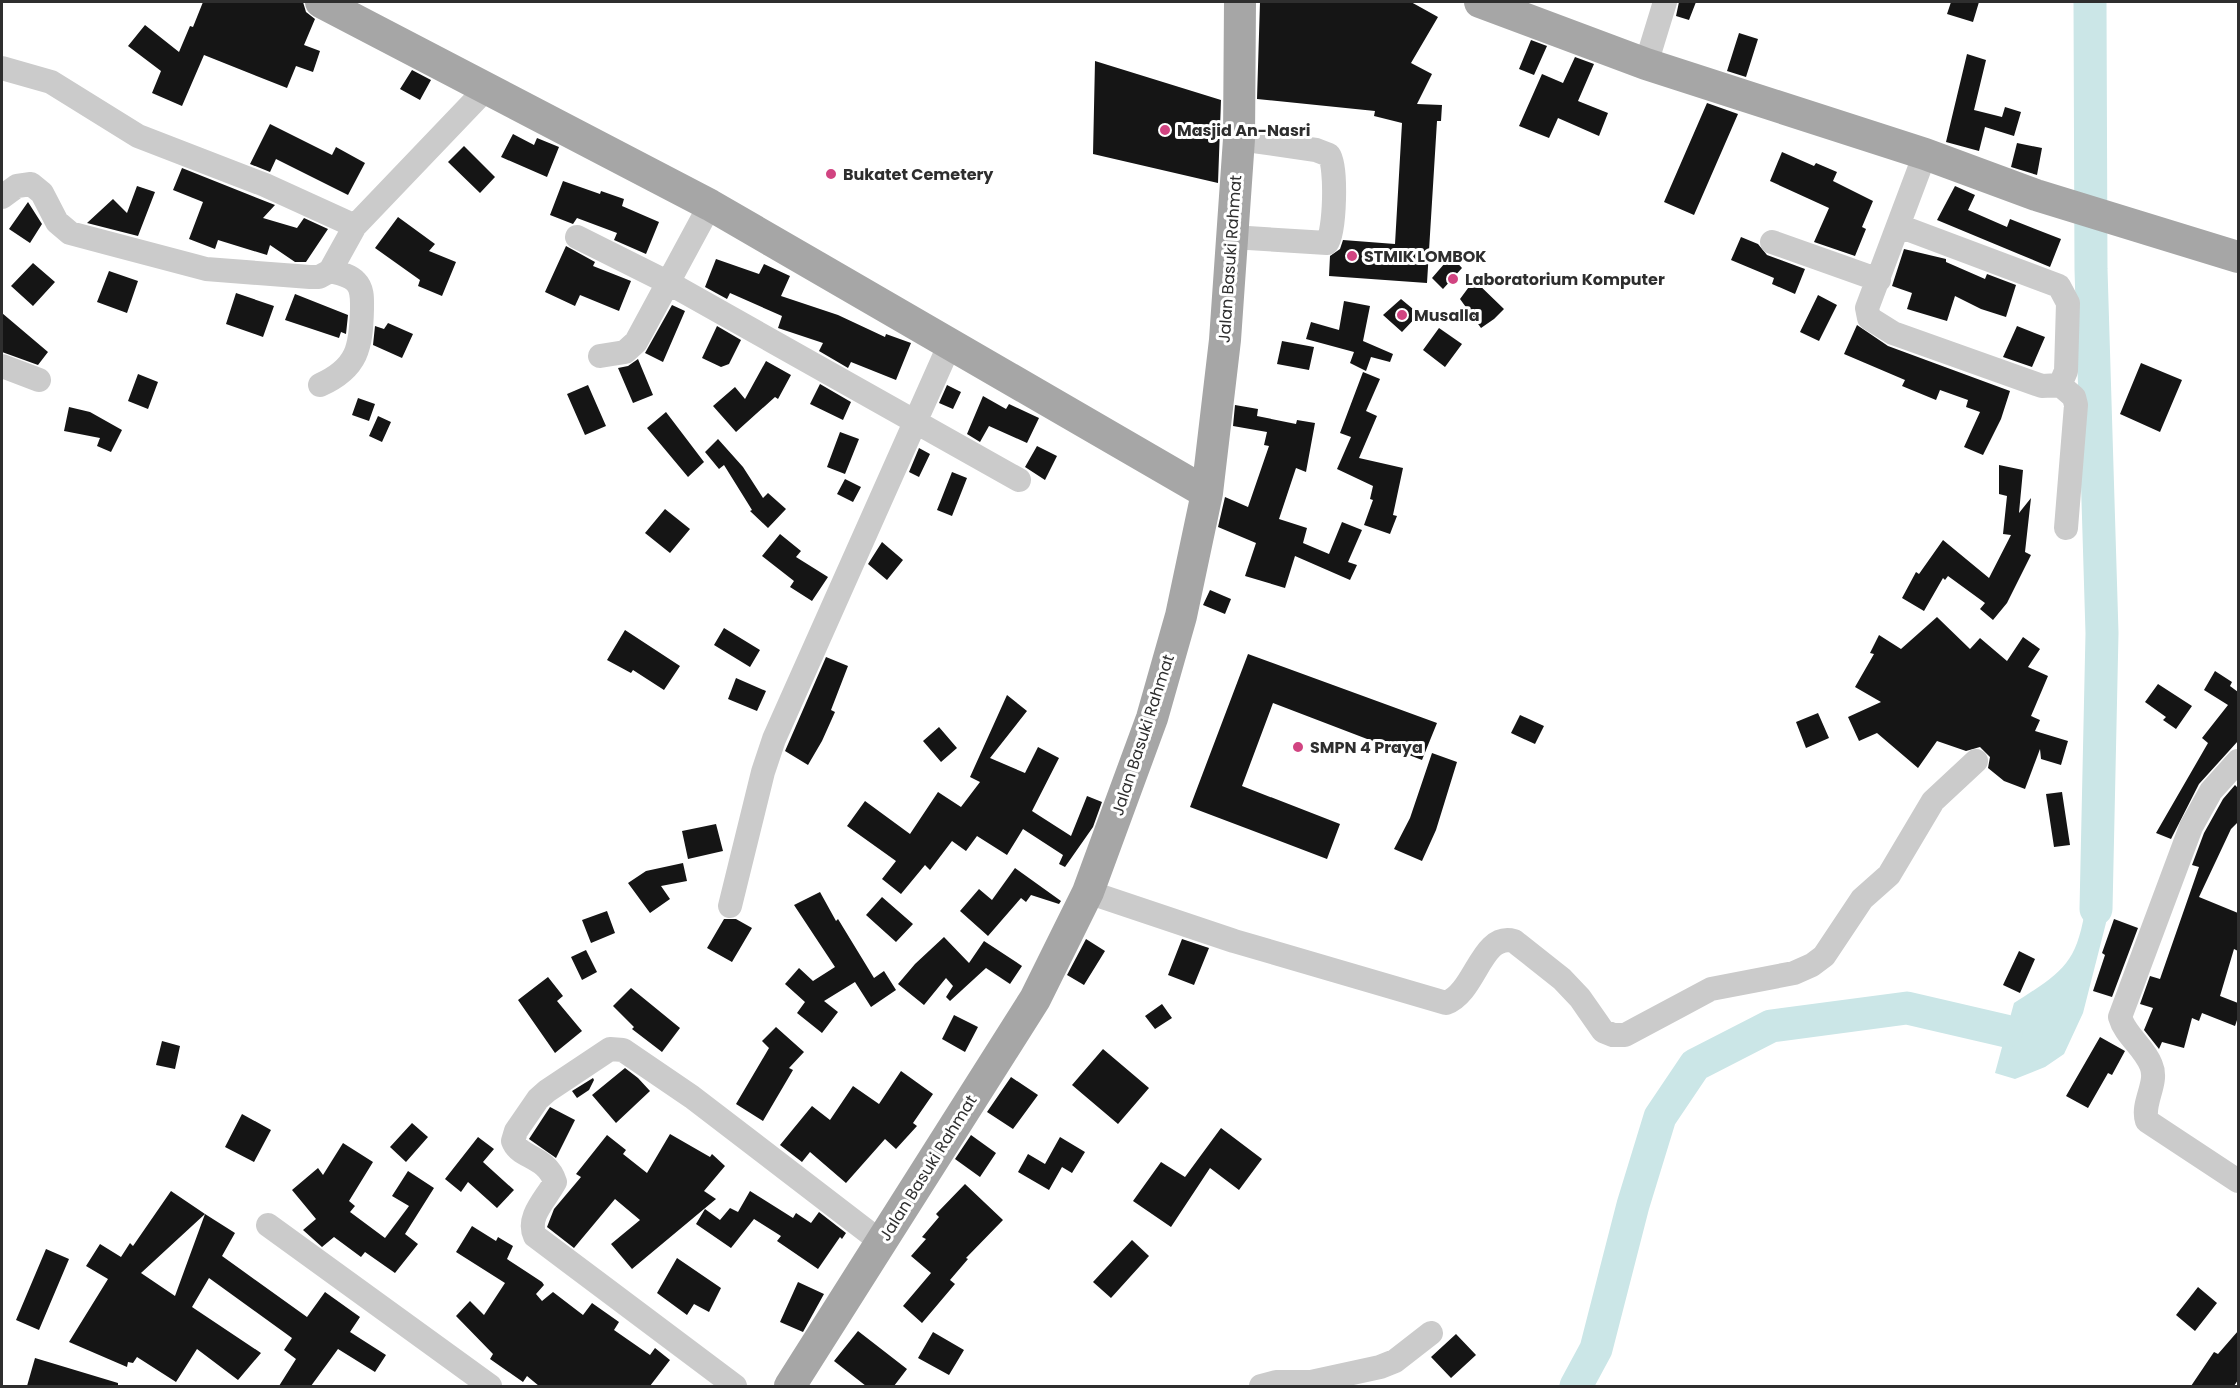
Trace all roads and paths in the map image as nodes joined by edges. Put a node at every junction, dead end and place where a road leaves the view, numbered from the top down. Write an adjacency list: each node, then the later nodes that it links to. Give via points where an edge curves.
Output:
1 (321, 2): 7 (main road)
2 (1240, 2): 8 (main road, Jalan Basuki Rahmat)
3 (1480, 2): 5 (main road)
4 (1665, 2): 5 (street)
5 (1646, 64): 9 (main road)
6 (2, 69): 13 (street, via 51,82 146,140 265,185)
7 (486, 89): 11 (main road); 13 (street)
8 (1239, 139): 15 (main road, Jalan Basuki Rahmat); 15 (street, via 1329,155 1335,167 1333,211 1327,243)
9 (1925, 154): 12 (street); 17 (main road, via 2036,195)
10 (2, 197): 18 (street, via 17,186 30,184 42,193 57,222 70,233 186,265 301,277 319,277)
11 (710, 205): 20 (street); 21 (main road)
12 (1899, 225): 19 (street); 25 (street, via 2059,286 2068,303 2066,371)
13 (355, 226): 18 (street)
14 (577, 237): 20 (street)
15 (1232, 237): 29 (main road, Jalan Basuki Rahmat, via 1225,340)
16 (1772, 242): 19 (street)
17 (2238, 257)
18 (330, 271): 26 (street, via 350,278 360,287 361,342 357,354 341,372)
19 (1879, 280): 25 (street, via 1867,308 1869,318 1876,324 2042,386)
20 (667, 282): 22 (street, via 634,345 625,352); 27 (street)
21 (949, 346): 27 (street); 29 (main road)
22 (600, 356)
23 (2, 366): 24 (street)
24 (39, 380)
25 (2060, 385): 30 (street, via 2074,397 2076,405)
26 (320, 386)
27 (915, 423): 28 (street); 34 (street, via 771,749)
28 (1018, 480)
29 (1207, 493): 33 (main road, Jalan Basuki Rahmat, via 1181,616 1152,718)
30 (2066, 528)
31 (1976, 761): 33 (street, via 1933,801 1889,875 1862,899 1818,961 1794,973 1711,989 1625,1035 1603,1031 1562,979 1506,938 1490,948 1463,992 1446,1003 1234,941)
32 (2238, 761): 35 (street, via 2211,791 2191,827 2120,1017 2151,1064 2147,1121)
33 (1088, 892): 37 (main road, Jalan Basuki Rahmat, via 1035,999)
34 (730, 906)
35 (2238, 1181)
36 (268, 1225): 39 (street)
37 (882, 1242): 40 (street, via 627,1051 610,1049 538,1099 513,1141 517,1148 552,1171 555,1182 533,1217 531,1228 535,1236); 41 (main road, Jalan Basuki Rahmat)
38 (1431, 1333): 42 (street, via 1395,1361 1380,1367 1311,1382)
39 (490, 1386)
40 (735, 1386)
41 (790, 1386)
42 (1261, 1386)

